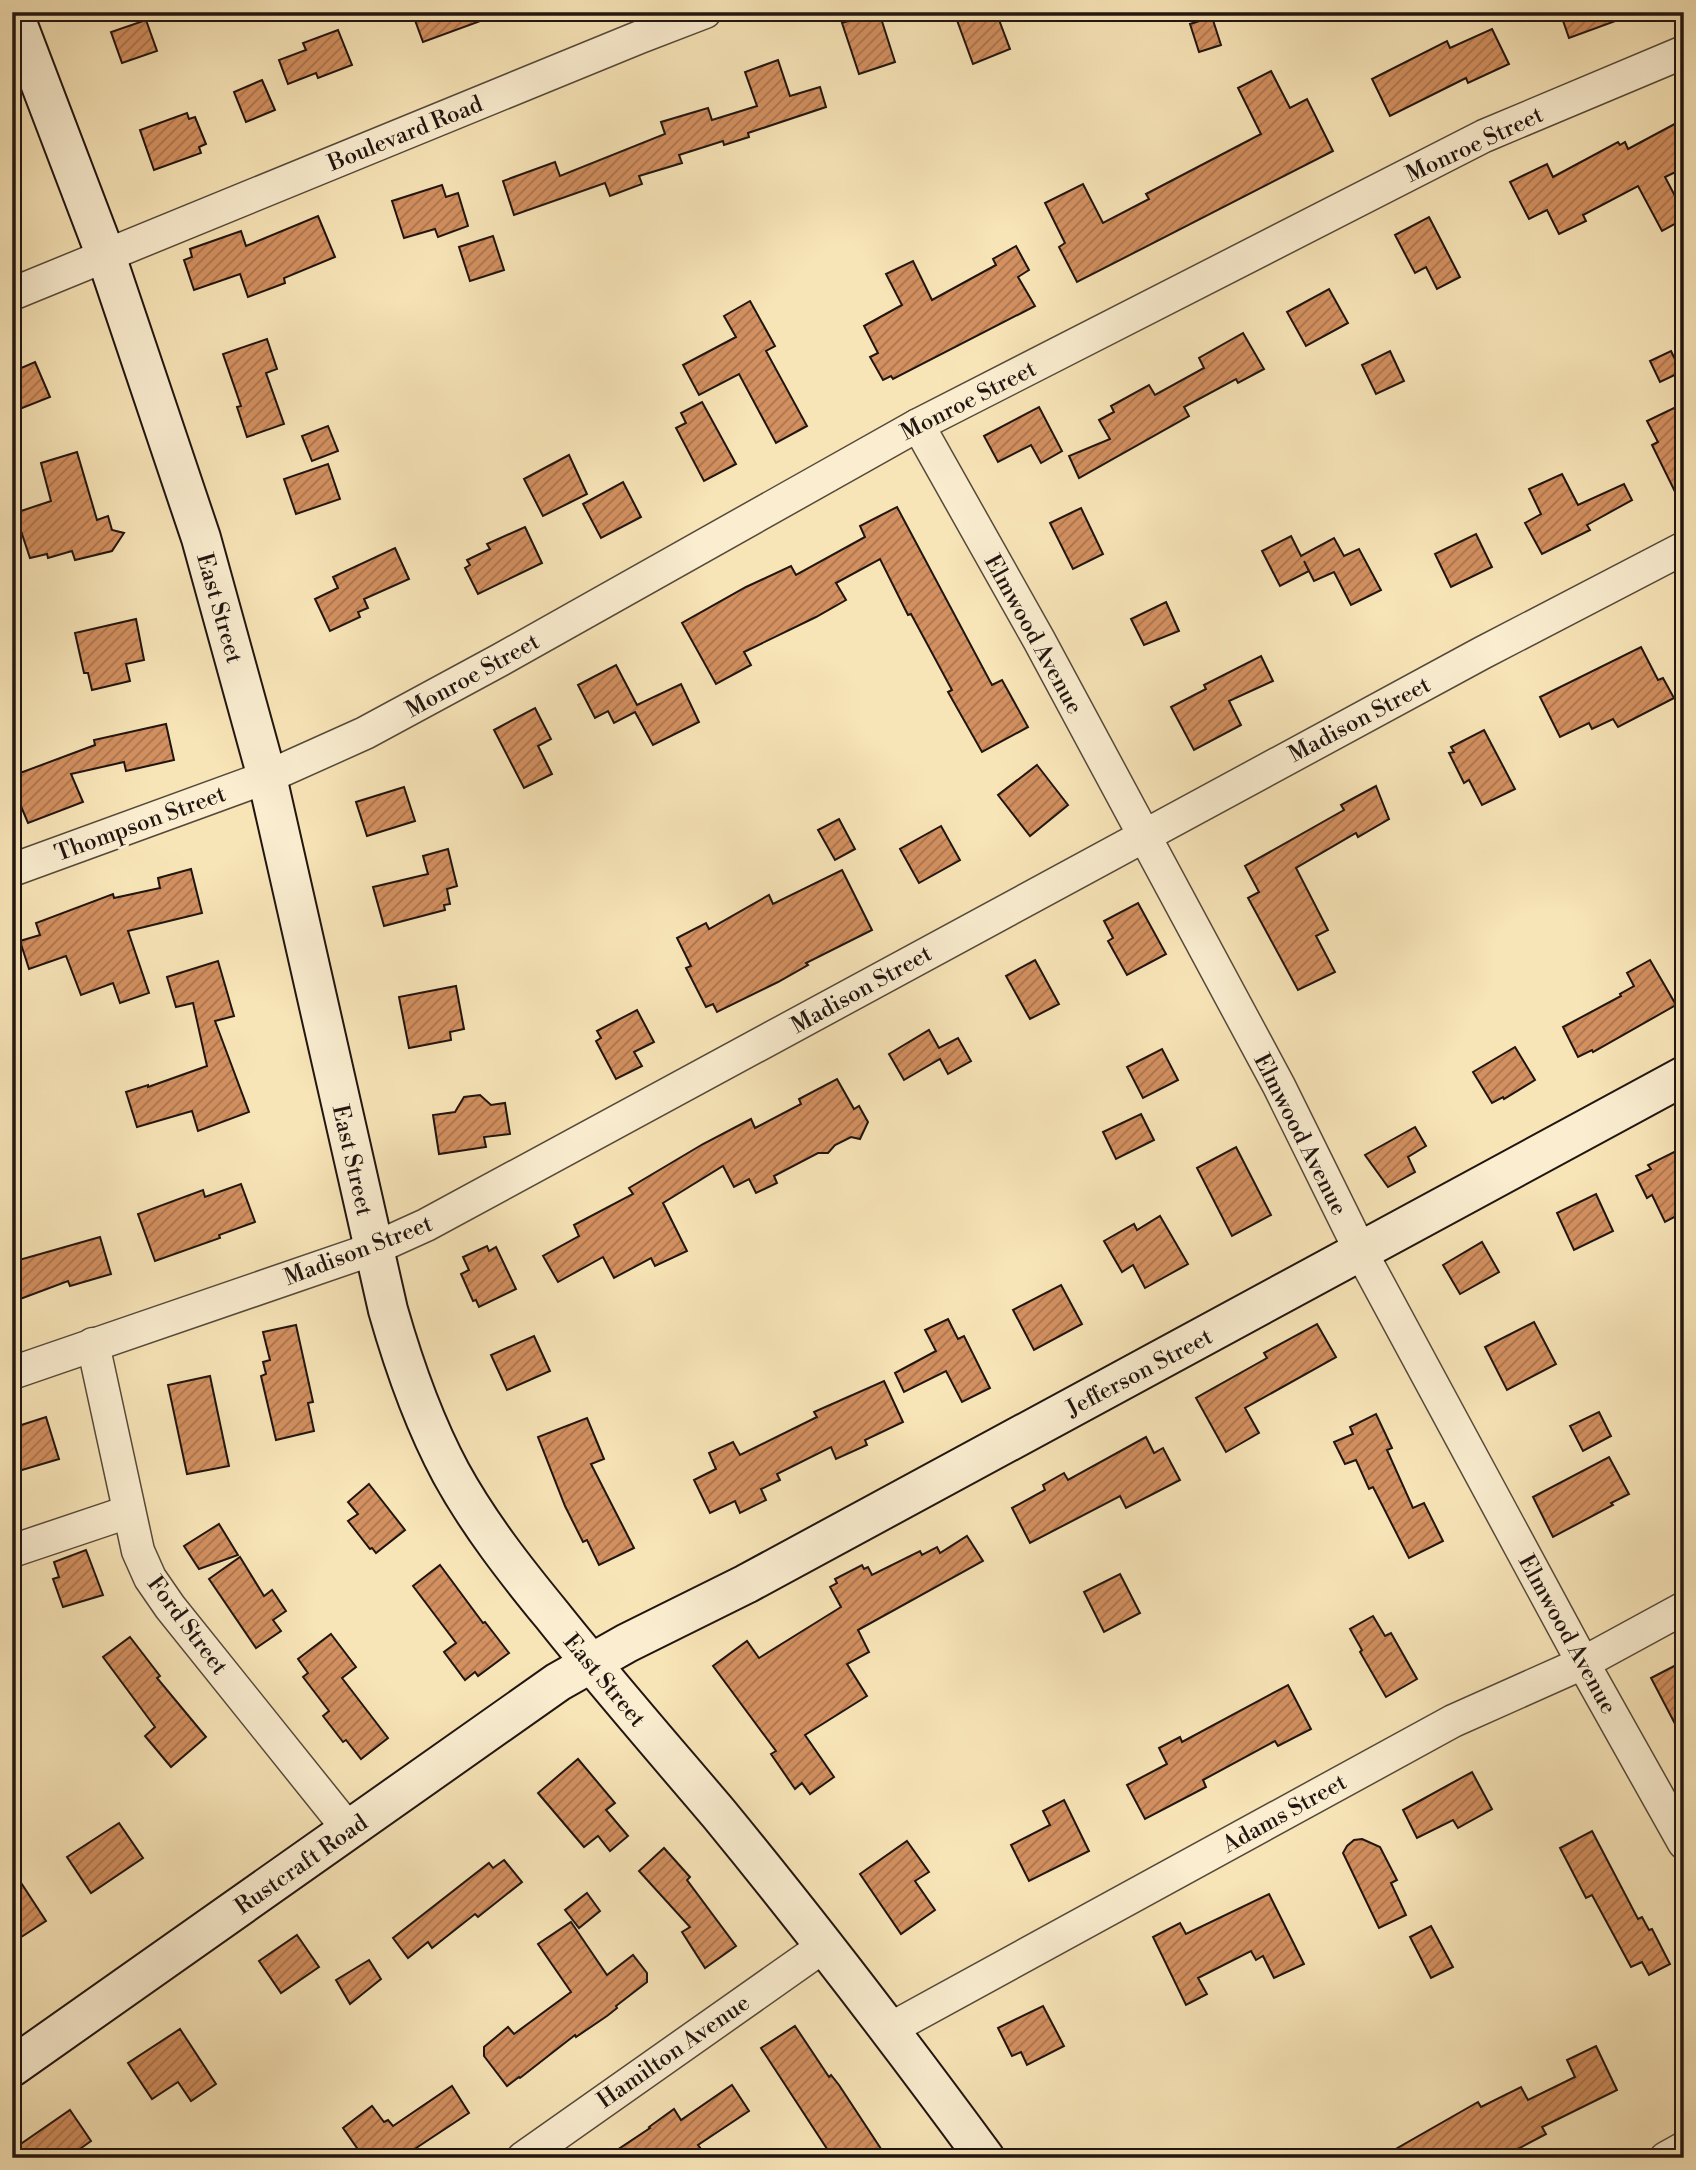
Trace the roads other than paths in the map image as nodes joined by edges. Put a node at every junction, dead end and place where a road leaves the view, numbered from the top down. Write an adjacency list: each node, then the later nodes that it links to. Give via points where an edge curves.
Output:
1 (13, 12): 4 (main road, East Street)
2 (705, 12): 4 (street, Boulevard Road)
3 (1684, 52): 6 (street, Monroe Street, via 1484,136)
4 (106, 256): 5 (street, Boulevard Road); 8 (main road, East Street, via 201,538)
5 (12, 293)
6 (918, 425): 8 (street, Monroe Street, via 488,667 365,733); 9 (street, Elmwood Avenue)
7 (1684, 548): 9 (street, Madison Street)
8 (267, 776): 10 (street, Thompson Street); 12 (main road, East Street)
9 (1143, 836): 12 (street, Madison Street, via 457,1209); 13 (street, Elmwood Avenue, via 1279,1086)
10 (12, 870)
11 (1684, 1076): 13 (main road, Jefferson Street)
12 (373, 1249): 14 (street, Madison Street); 19 (main road, East Street, via 403,1363 451,1472 509,1563)
13 (1361, 1252): 19 (main road, Jefferson Street); 20 (street, Elmwood Avenue)
14 (93, 1344): 15 (street, Madison Street); 16 (street, Ford Street)
15 (12, 1373)
16 (128, 1512): 17 (street); 21 (street, Ford Street, via 138,1551 170,1607)
17 (12, 1551)
18 (1684, 1608): 20 (street, Adams Street)
19 (591, 1663): 21 (main road, Rustcraft Road); 23 (main road, East Street)
20 (1583, 1663): 22 (street, Elmwood Avenue); 24 (street, Adams Street, via 1452,1721)
21 (349, 1830): 25 (main road, Rustcraft Road)
22 (1684, 1843)
23 (824, 1946): 24 (main road, East Street); 27 (street, Hamilton Avenue)
24 (890, 2029): 28 (main road, East Street)
25 (12, 2067)
26 (1684, 2148): 29 (street)
27 (529, 2156)
28 (985, 2158)
29 (1666, 2158)

